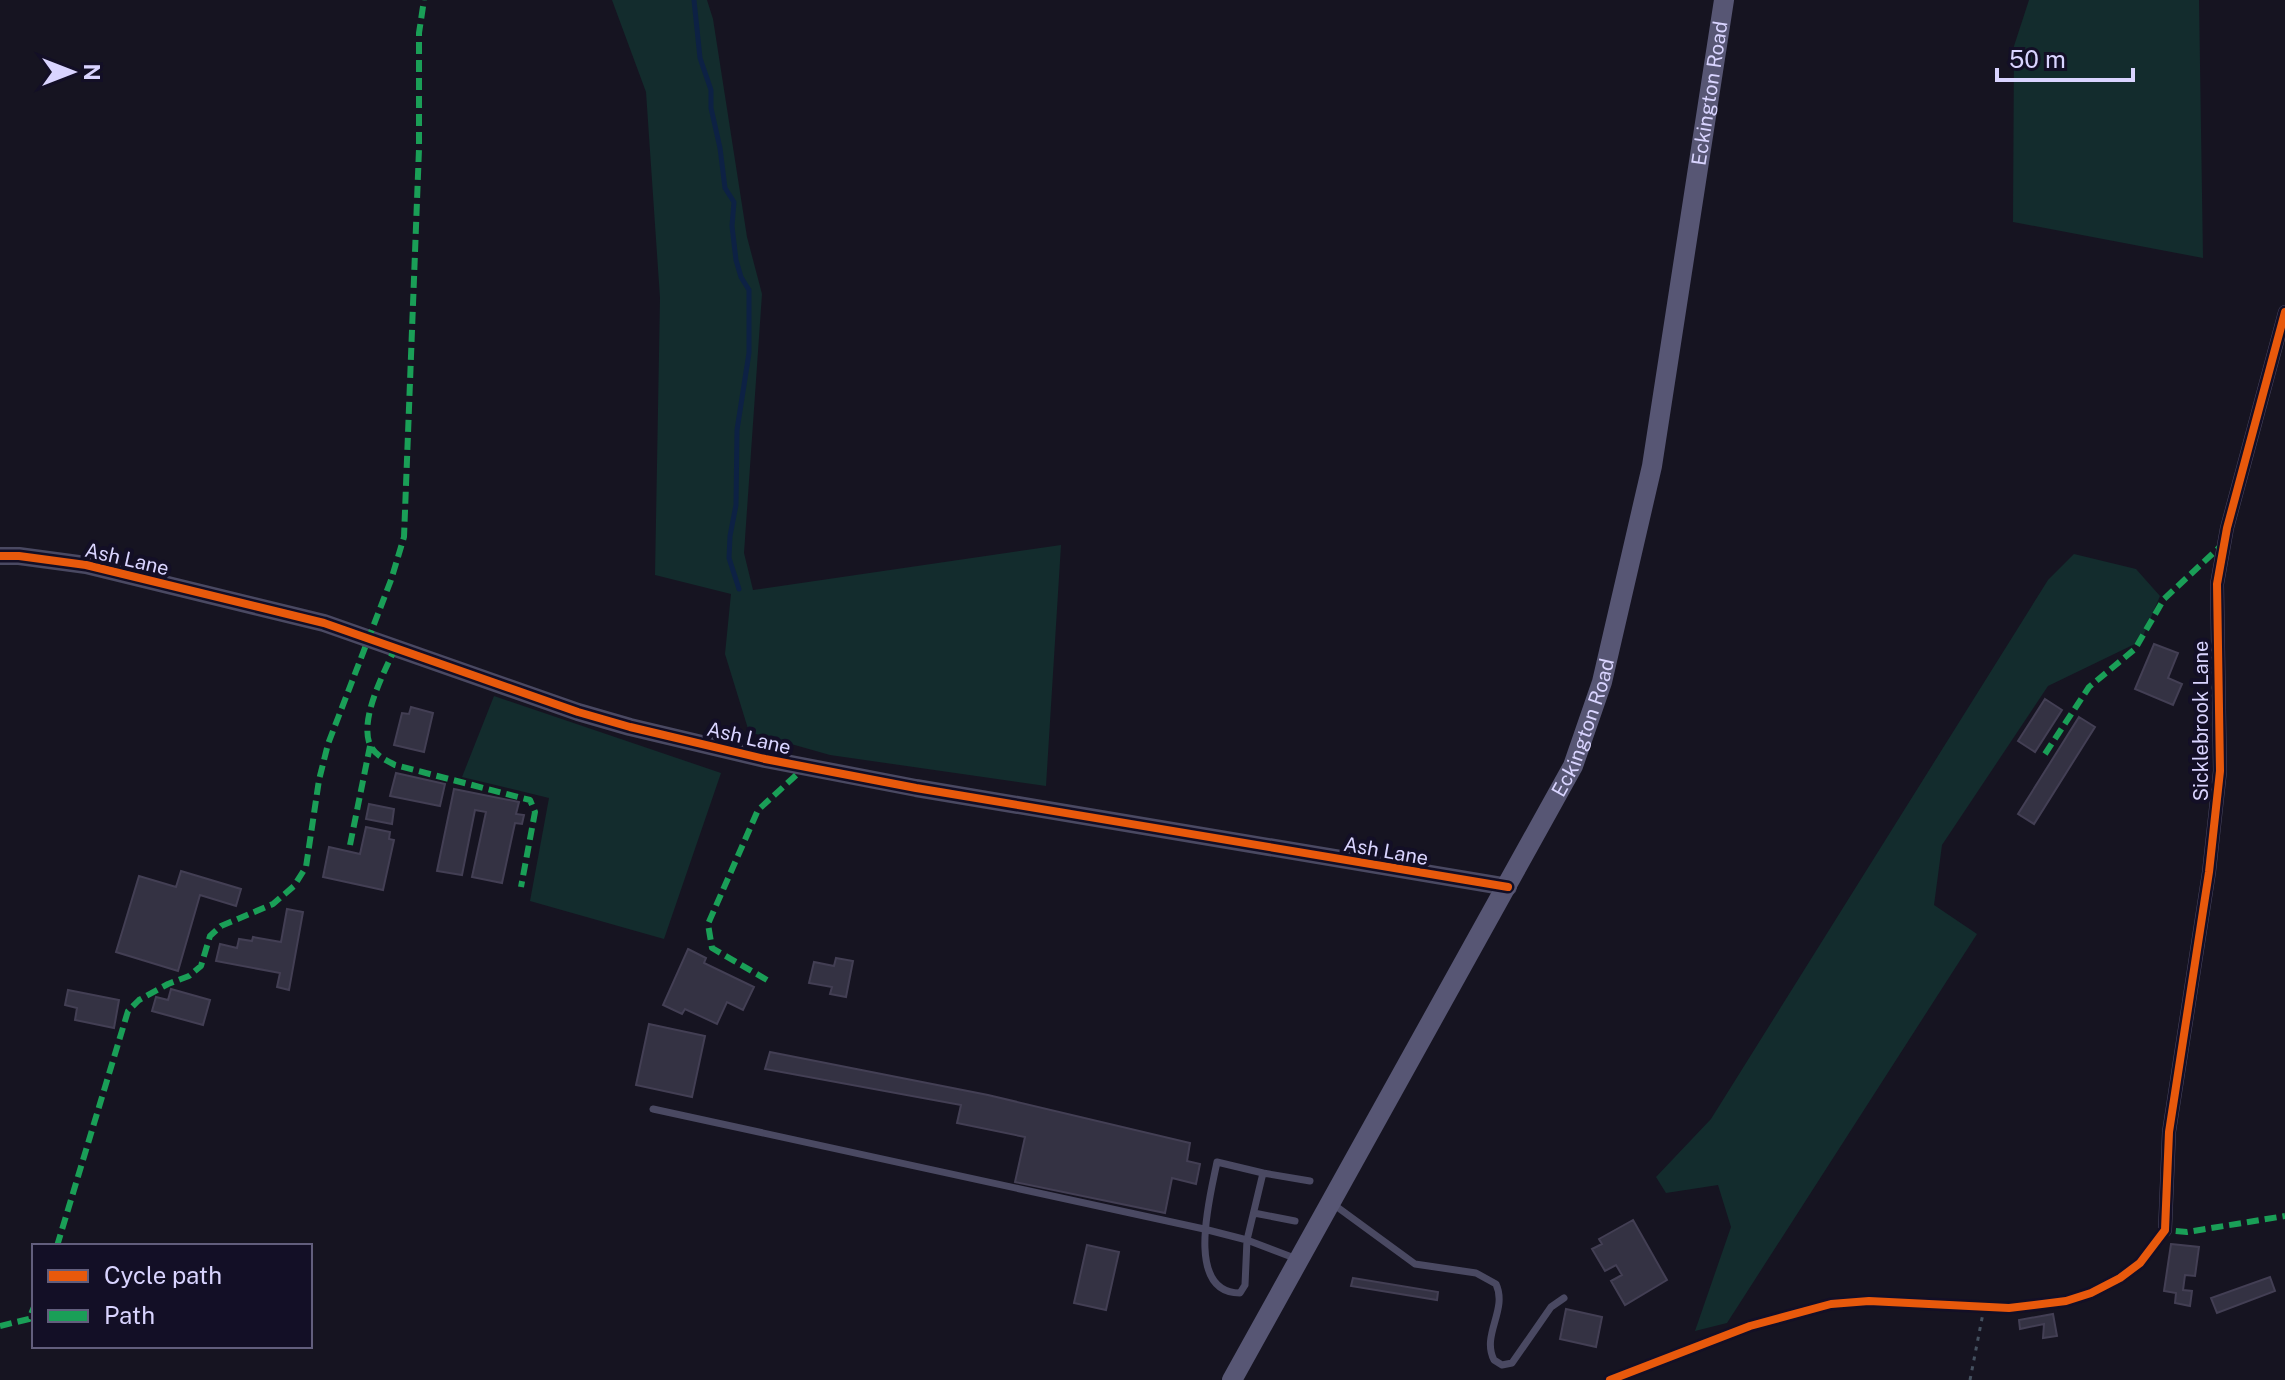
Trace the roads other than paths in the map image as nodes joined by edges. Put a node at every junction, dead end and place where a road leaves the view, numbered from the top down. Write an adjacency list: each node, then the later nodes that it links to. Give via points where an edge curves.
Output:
1 (1724, 0): 4 (main road, Eckington Road, via 1652,466 1624,597 1573,766)
2 (2285, 312): 12 (street, Sicklebrook Lane, via 2217,584 2220,771 2169,1132)
3 (0, 556): 4 (street, Ash Lane, via 86,565 324,623 578,712 765,759)
4 (1508, 887): 8 (main road, Eckington Road)
5 (653, 1109): 11 (lane)
6 (1263, 1173): 7 (lane); 9 (lane); 11 (lane, via 1217,1162)
7 (1310, 1181)
8 (1331, 1203): 14 (main road, Eckington Road); 15 (lane, via 1415,1264 1476,1273 1496,1284 1500,1309 1489,1343 1494,1360 1502,1365 1512,1363 1551,1307)
9 (1254, 1213): 10 (lane); 13 (lane)
10 (1295, 1221)
11 (1204, 1229): 13 (lane); 13 (lane, via 1214,1280 1233,1293 1245,1285)
12 (2165, 1230)
13 (1247, 1240): 14 (lane)
14 (1299, 1260): 16 (main road, Eckington Road)
15 (1564, 1298)
16 (1232, 1380)

